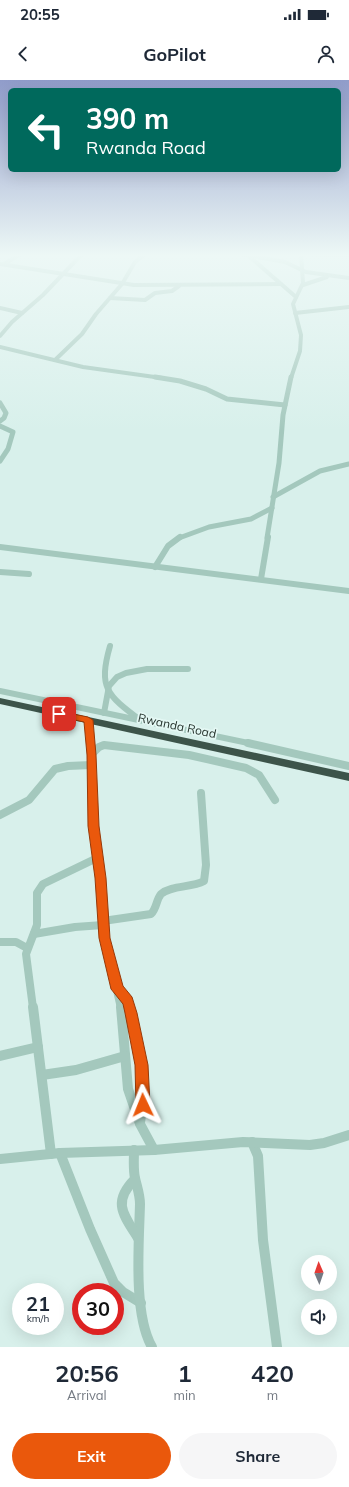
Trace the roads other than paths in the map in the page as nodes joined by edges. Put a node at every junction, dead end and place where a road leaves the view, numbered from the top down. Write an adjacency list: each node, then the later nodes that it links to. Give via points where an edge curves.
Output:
1 (22, 313): 5 (street)
2 (98, 313): 9 (street)
3 (295, 313): 11 (street, via 301,335 300,351)
4 (0, 327): 5 (street)
5 (7, 329): 6 (street)
6 (0, 336)
7 (2, 348): 8 (street); 9 (street)
8 (0, 354)
9 (56, 360): 11 (street, via 83,367 180,381 227,399)
10 (0, 403): 12 (street, via 6,413)
11 (285, 405): 16 (street)
12 (0, 421)
13 (0, 426): 14 (street, via 13,432 8,449)
14 (0, 461)
15 (349, 464): 16 (street, via 320,471)
16 (273, 497): 17 (street)
17 (272, 508): 19 (street, via 251,519 209,527 182,536 168,546); 22 (street)
18 (0, 547): 19 (street)
19 (155, 567): 22 (street)
20 (0, 572): 21 (street)
21 (30, 574)
22 (262, 579): 23 (street)
23 (349, 591)
24 (110, 646): 26 (street, via 103,673)
25 (188, 669): 26 (street, via 130,672 118,677 110,684)
26 (108, 690): 29 (street, via 103,706); 31 (street, via 124,708)
27 (0, 691): 29 (street)
28 (0, 701): 30 (highway, Rwanda Road)
29 (104, 713): 31 (street)
30 (88, 720): 32 (street); 35 (highway, Rwanda Road)
31 (141, 721): 34 (street, via 303,754)
32 (92, 754): 33 (street); 37 (street, via 104,745 183,754 232,764 255,771)
33 (91, 765): 38 (street, via 55,769 29,800); 39 (street)
34 (349, 766)
35 (349, 778)
36 (201, 793): 40 (street, via 206,866 204,881 191,888 162,894 151,914)
37 (275, 800)
38 (0, 815)
39 (97, 858): 40 (street, via 101,878); 41 (street, via 37,889 35,895 38,924)
40 (103, 923): 41 (street); 44 (street)
41 (34, 934): 43 (street)
42 (0, 942): 43 (street, via 16,942)
43 (27, 948): 45 (street, via 30,1000)
44 (117, 989): 47 (street); 49 (street, via 128,1001 141,1065 143,1105)
45 (38, 1047): 46 (street); 48 (street)
46 (0, 1056)
47 (125, 1056): 48 (street, via 86,1067); 49 (street, via 128,1088)
48 (42, 1075): 55 (street)
49 (140, 1124): 54 (street)
50 (349, 1135): 52 (street, via 310,1145)
51 (252, 1142): 52 (street); 54 (street); 56 (street)
52 (266, 1144): 56 (street)
53 (134, 1150): 54 (street); 55 (street); 58 (street)
54 (154, 1150)
55 (55, 1154): 57 (street); 60 (street, via 114,1283)
56 (258, 1156): 62 (street, via 263,1240)
57 (0, 1159)
58 (135, 1179): 59 (street, via 139,1196); 59 (street, via 125,1187 120,1198 120,1206 122,1214)
59 (138, 1238): 60 (street)
60 (141, 1303): 61 (street, via 147,1338)
61 (152, 1347)
62 (277, 1347)

